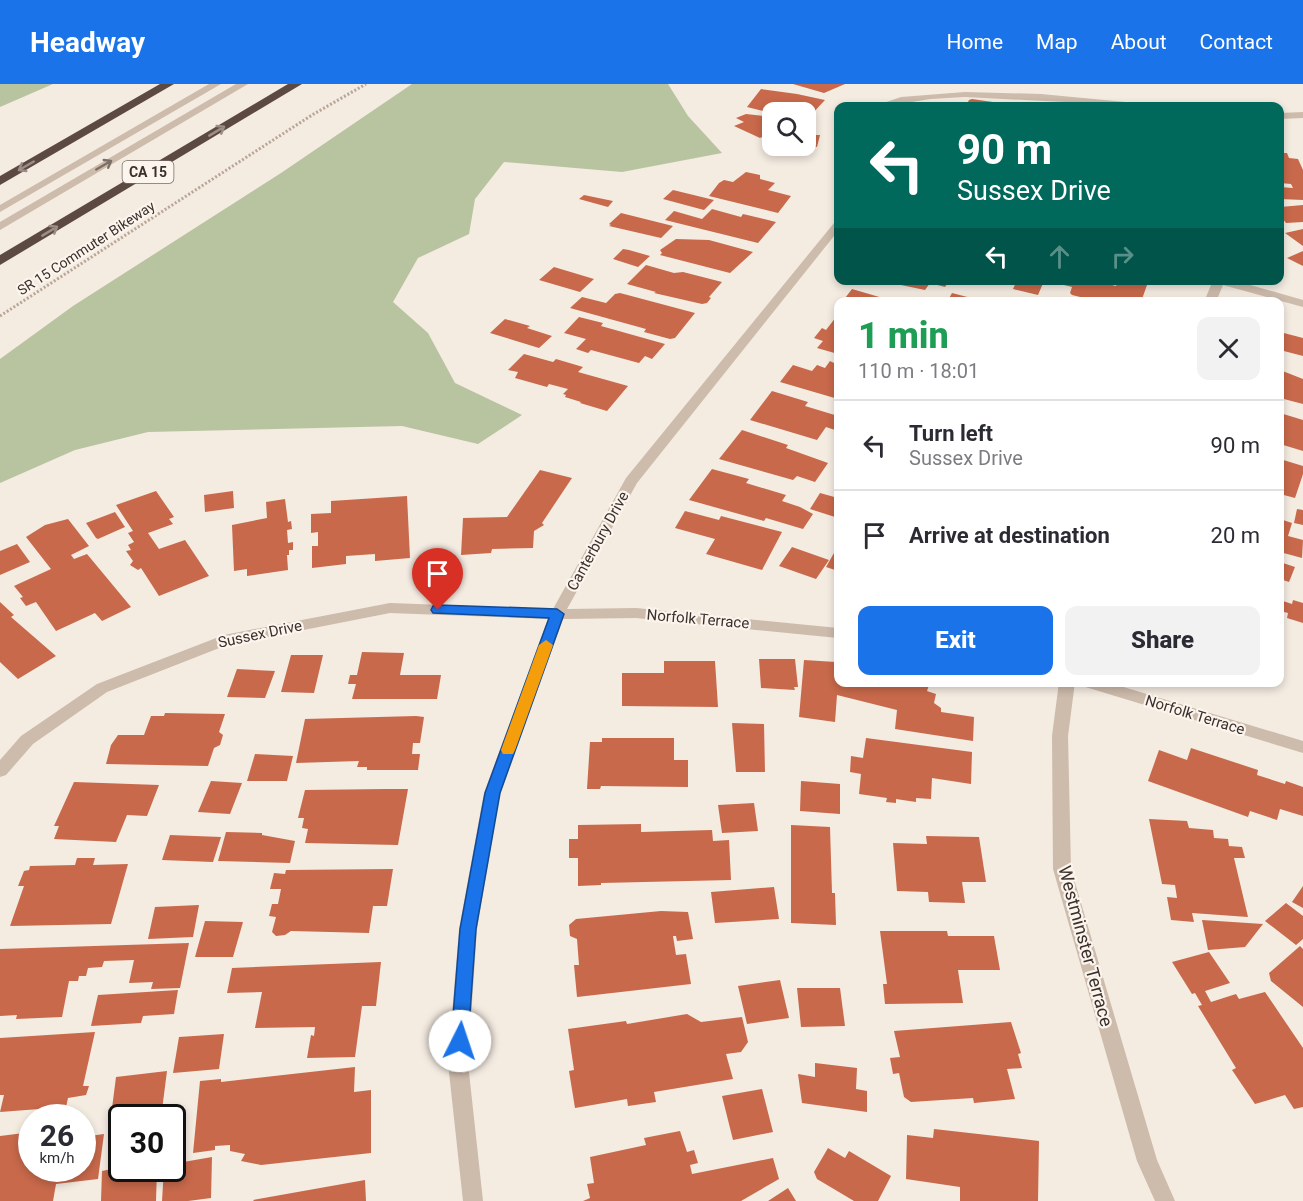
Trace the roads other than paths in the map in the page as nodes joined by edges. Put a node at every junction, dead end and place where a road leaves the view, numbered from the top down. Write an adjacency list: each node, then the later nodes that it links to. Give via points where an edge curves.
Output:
1 (168, 84): 9 (highway, one-way to 9)
2 (216, 84): 10 (street)
3 (243, 84): 11 (street, one-way to 3)
4 (296, 84): 13 (highway, CA 15, one-way to 4)
5 (885, 102): 6 (street, via 914,91 954,86 987,86)
6 (1106, 102)
7 (1303, 115): 8 (street)
8 (1284, 116)
9 (0, 181)
10 (0, 209)
11 (0, 227)
12 (834, 230): 18 (street, Canterbury Drive, via 631,481)
13 (0, 261)
14 (1236, 285): 15 (street)
15 (1278, 297)
16 (1284, 299): 17 (street)
17 (1303, 304)
18 (557, 614): 19 (street, Norfolk Terrace, via 636,613); 23 (street, Sussex Drive, via 390,608 224,640 102,688 27,740); 24 (street, Canterbury Drive, via 492,793 468,929 458,1063)
19 (834, 633)
20 (1066, 687): 25 (street, Westminster Terrace, via 1060,736 1062,869 1147,1161)
21 (1104, 687): 22 (street, Norfolk Terrace)
22 (1303, 747)
23 (0, 771)
24 (473, 1201)
25 (1165, 1201)

